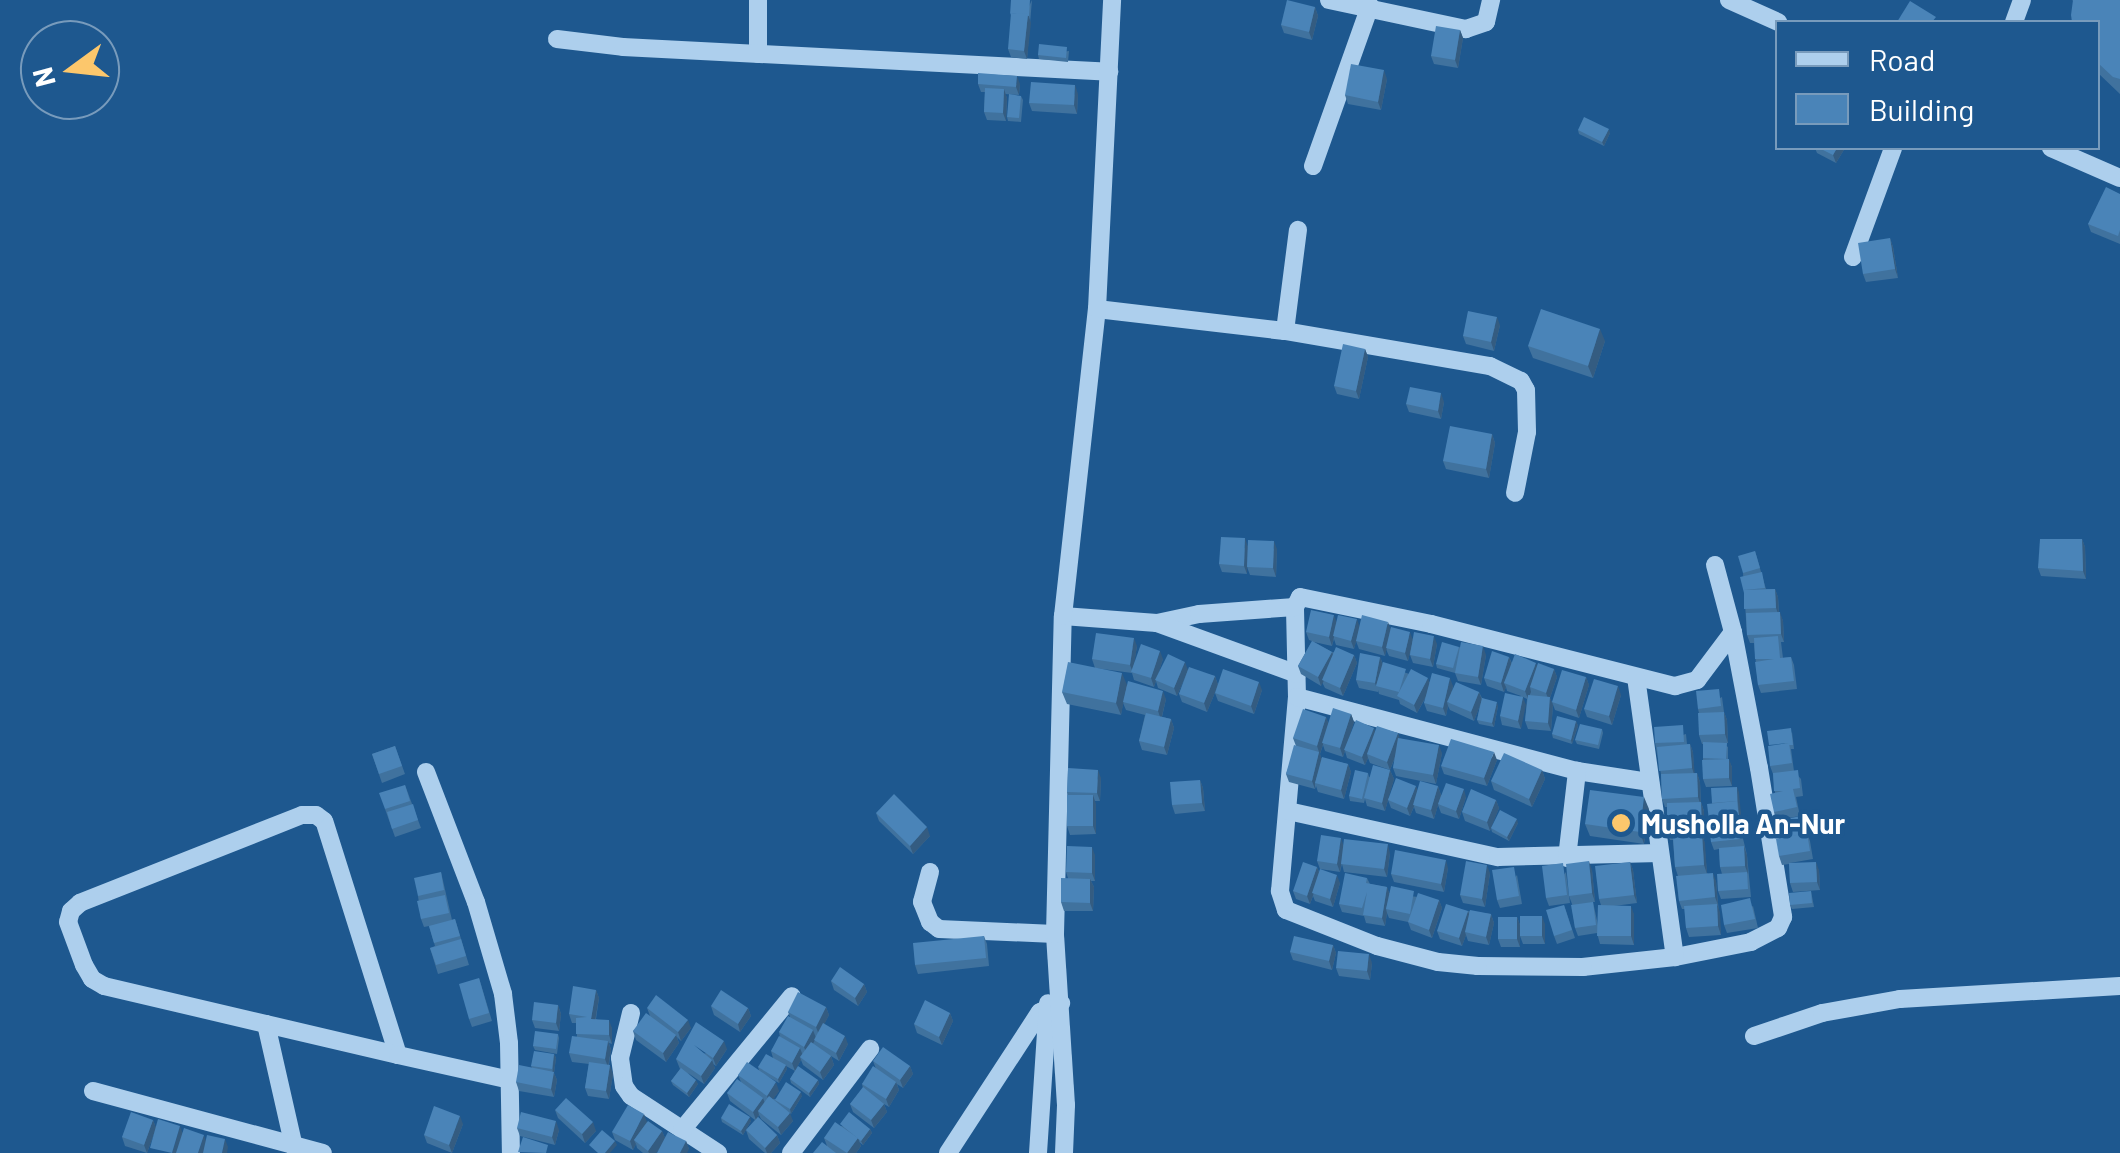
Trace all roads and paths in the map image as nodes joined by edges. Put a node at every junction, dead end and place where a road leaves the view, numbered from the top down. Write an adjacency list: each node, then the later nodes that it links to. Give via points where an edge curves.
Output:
1 (758, 0): 9 (street)
2 (1112, 0): 10 (street)
3 (1329, 0): 6 (street)
4 (1491, 0): 6 (street, via 1486,22 1466,28)
5 (1728, 0): 7 (street)
6 (1370, 6): 13 (street)
7 (1775, 21)
8 (557, 39): 9 (street)
9 (758, 54): 10 (street)
10 (1108, 72): 17 (street)
11 (1892, 150): 16 (street)
12 (2055, 150): 14 (street)
13 (1313, 166)
14 (2120, 178)
15 (1298, 230): 18 (street)
16 (1853, 258)
17 (1097, 309): 18 (street); 22 (street)
18 (1285, 331): 19 (street, via 1490,366 1521,380 1529,406)
19 (1515, 493)
20 (1715, 565): 24 (street)
21 (1295, 608): 23 (street); 25 (street); 26 (street, via 1308,597)
22 (1063, 616): 23 (street); 35 (street)
23 (1157, 623): 25 (street)
24 (1733, 632): 26 (street, via 1686,686); 36 (street, via 1783,918 1751,942)
25 (1297, 674): 27 (street)
26 (1636, 677): 30 (street)
27 (1297, 697): 28 (street); 31 (street)
28 (1577, 771): 30 (street); 33 (street)
29 (426, 772): 45 (street, via 492,953 507,1016)
30 (1650, 782): 32 (street)
31 (1288, 811): 33 (street, via 1498,857); 36 (street, via 1282,902 1286,910 1338,933 1438,962 1478,966 1583,967)
32 (1660, 853): 33 (street); 36 (street)
33 (1568, 858)
34 (930, 872): 35 (street, via 921,894 924,912 938,929)
35 (1055, 934): 39 (street)
36 (1675, 957)
37 (2120, 986): 42 (street, via 1900,998 1822,1013)
38 (792, 996): 47 (street)
39 (1054, 1000): 53 (street); 54 (street); 55 (street)
40 (631, 1014): 47 (street, via 620,1058 624,1086)
41 (266, 1024): 44 (street); 44 (street, via 92,979 68,922 71,911 316,815 324,821); 49 (street)
42 (1754, 1036)
43 (870, 1049): 52 (street)
44 (398, 1055): 45 (street)
45 (510, 1080): 50 (street)
46 (92, 1091): 48 (street)
47 (682, 1130): 51 (street)
48 (273, 1148): 49 (street)
49 (307, 1151)
50 (511, 1153)
51 (718, 1153)
52 (791, 1153)
53 (948, 1153)
54 (1038, 1153)
55 (1064, 1153)

